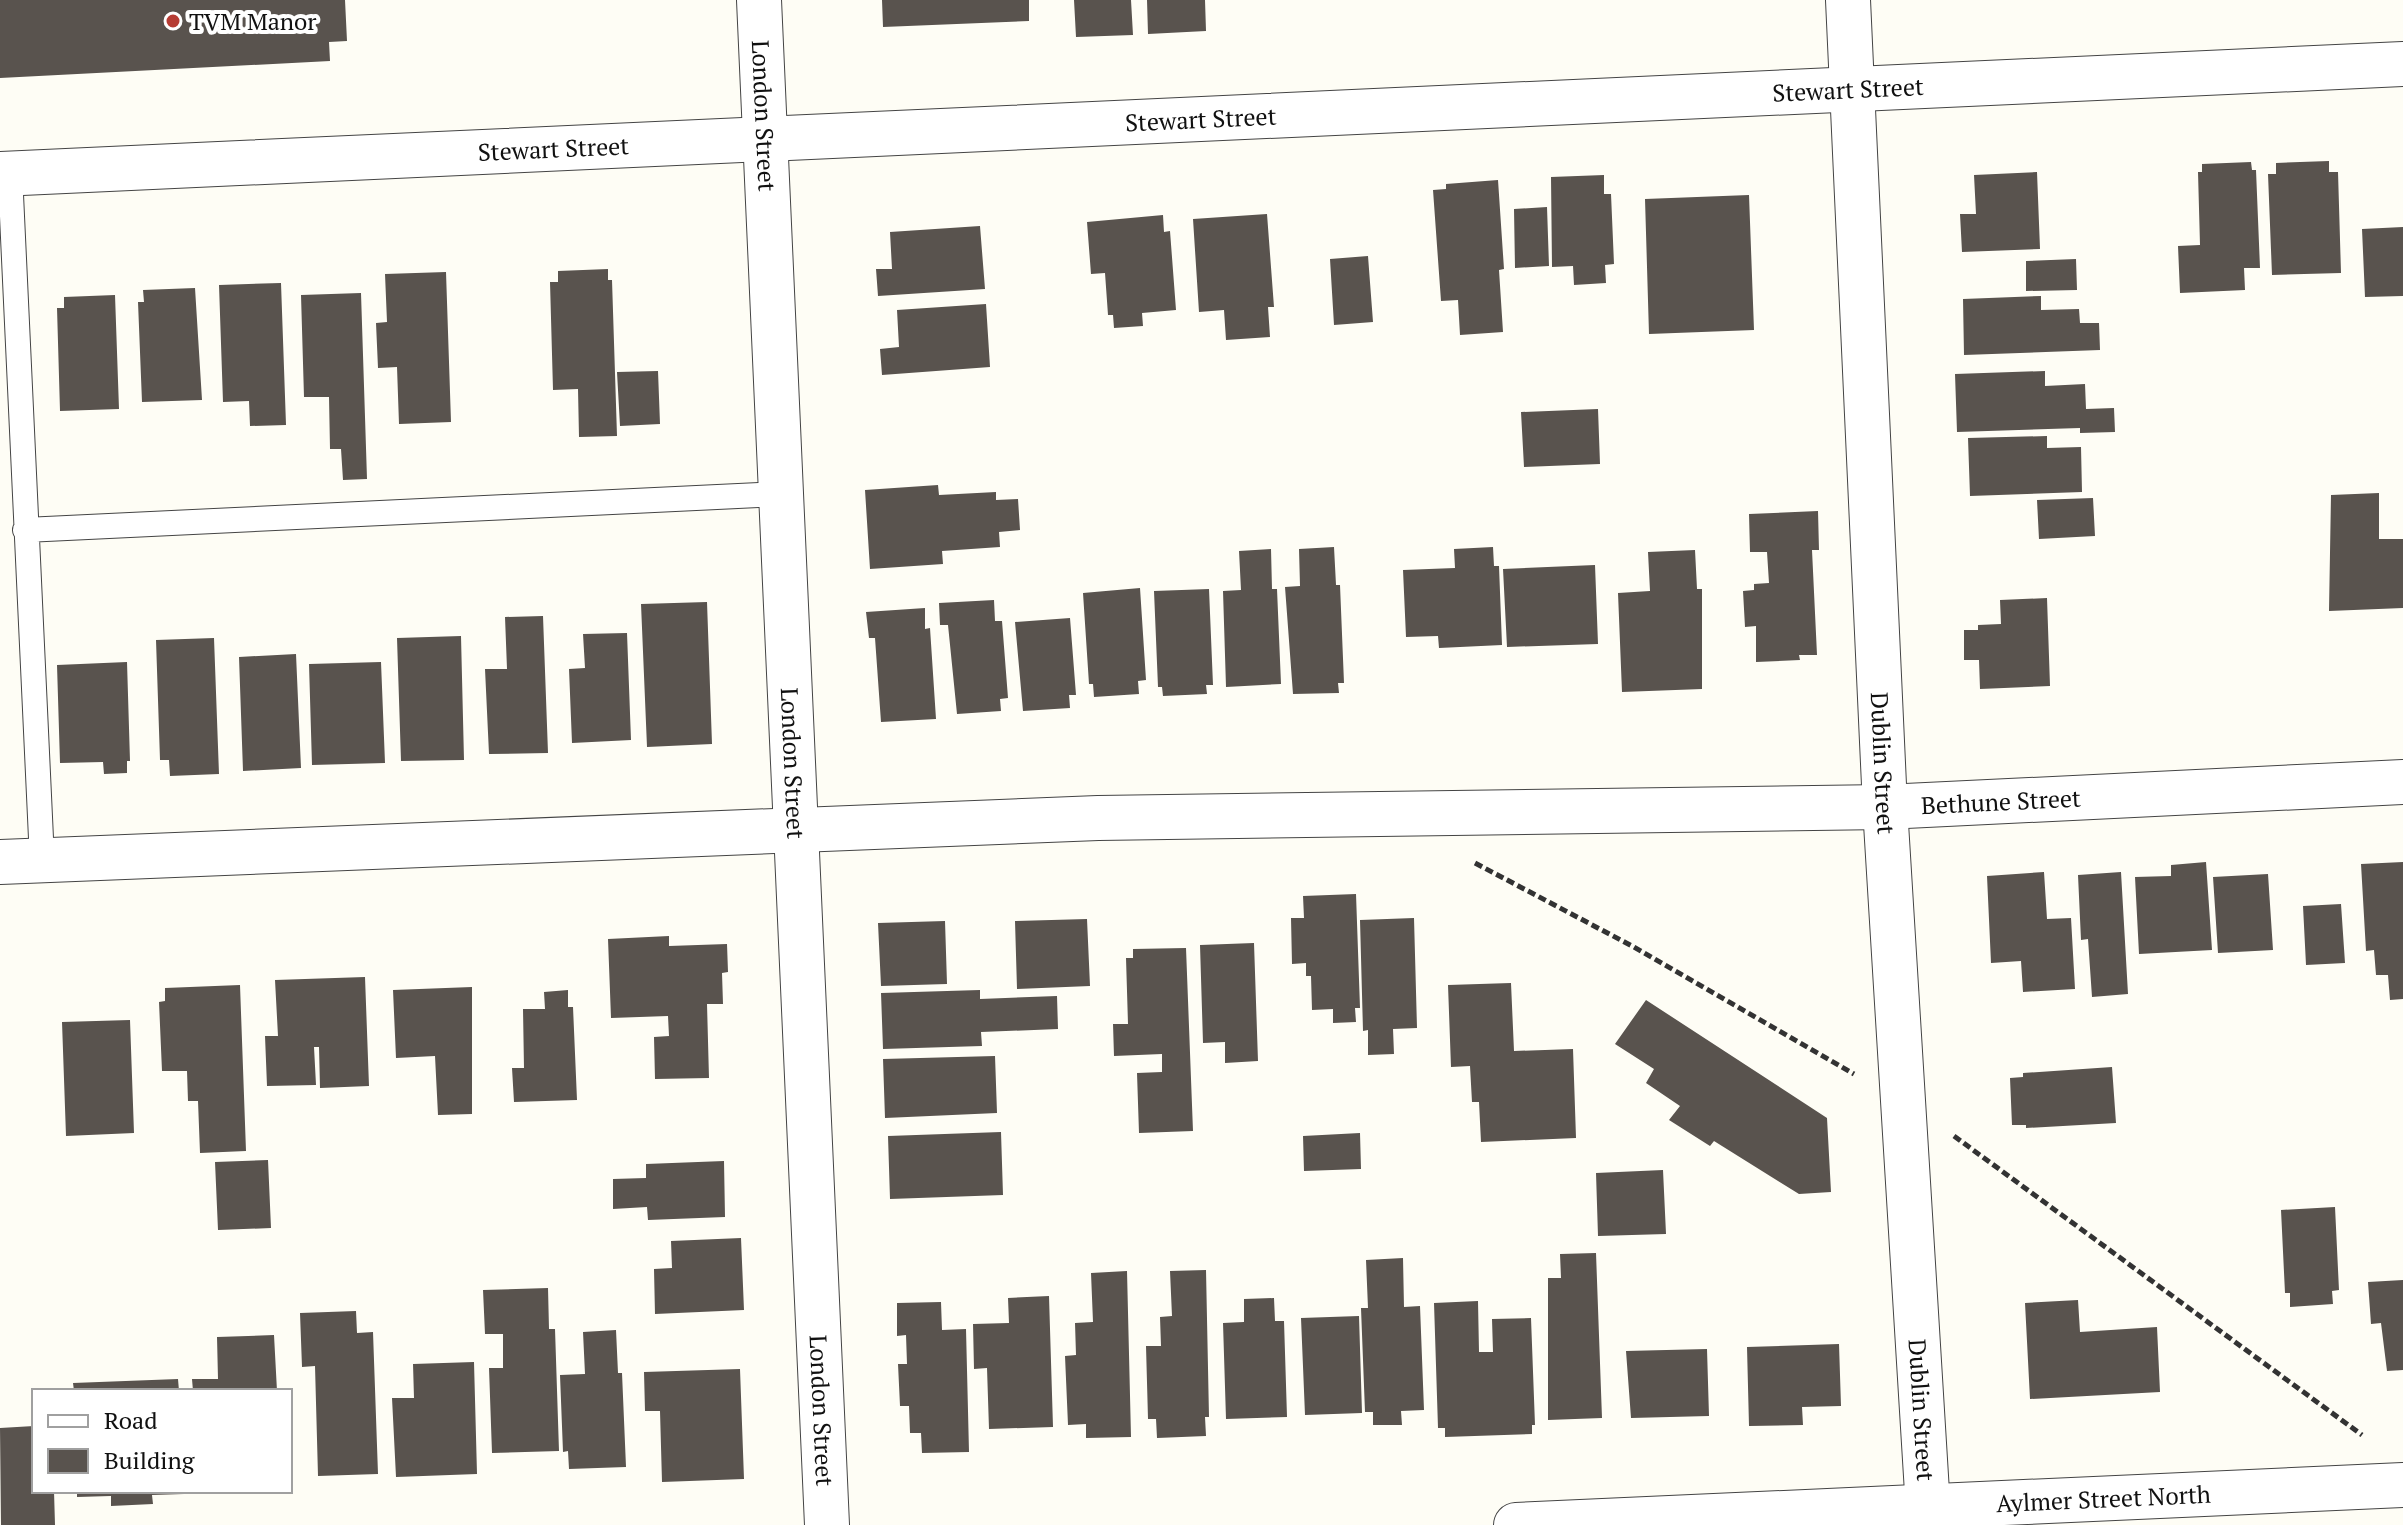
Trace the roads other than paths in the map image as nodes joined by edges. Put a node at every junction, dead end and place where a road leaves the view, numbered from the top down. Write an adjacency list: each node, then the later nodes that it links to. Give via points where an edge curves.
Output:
1 (759, 0): 5 (street, London Street)
2 (1848, 0): 4 (street, Dublin Street)
3 (2403, 64): 4 (street, Stewart Street)
4 (1852, 92): 5 (street, Stewart Street); 10 (street, Dublin Street)
5 (766, 138): 6 (street, Stewart Street); 7 (street, London Street)
6 (5, 174): 8 (lane)
7 (780, 494): 8 (lane); 11 (street, London Street)
8 (25, 530): 12 (lane)
9 (2403, 782): 10 (street, Bethune Street)
10 (1885, 807): 11 (street, Bethune Street, via 1359,812); 14 (street, Dublin Street)
11 (794, 830): 12 (street, Bethune Street); 15 (street, London Street)
12 (21, 861)
13 (2403, 1485): 14 (street, Aylmer Street North)
14 (1928, 1516): 16 (street, Aylmer Street North)
15 (827, 1525)
16 (1516, 1525)

